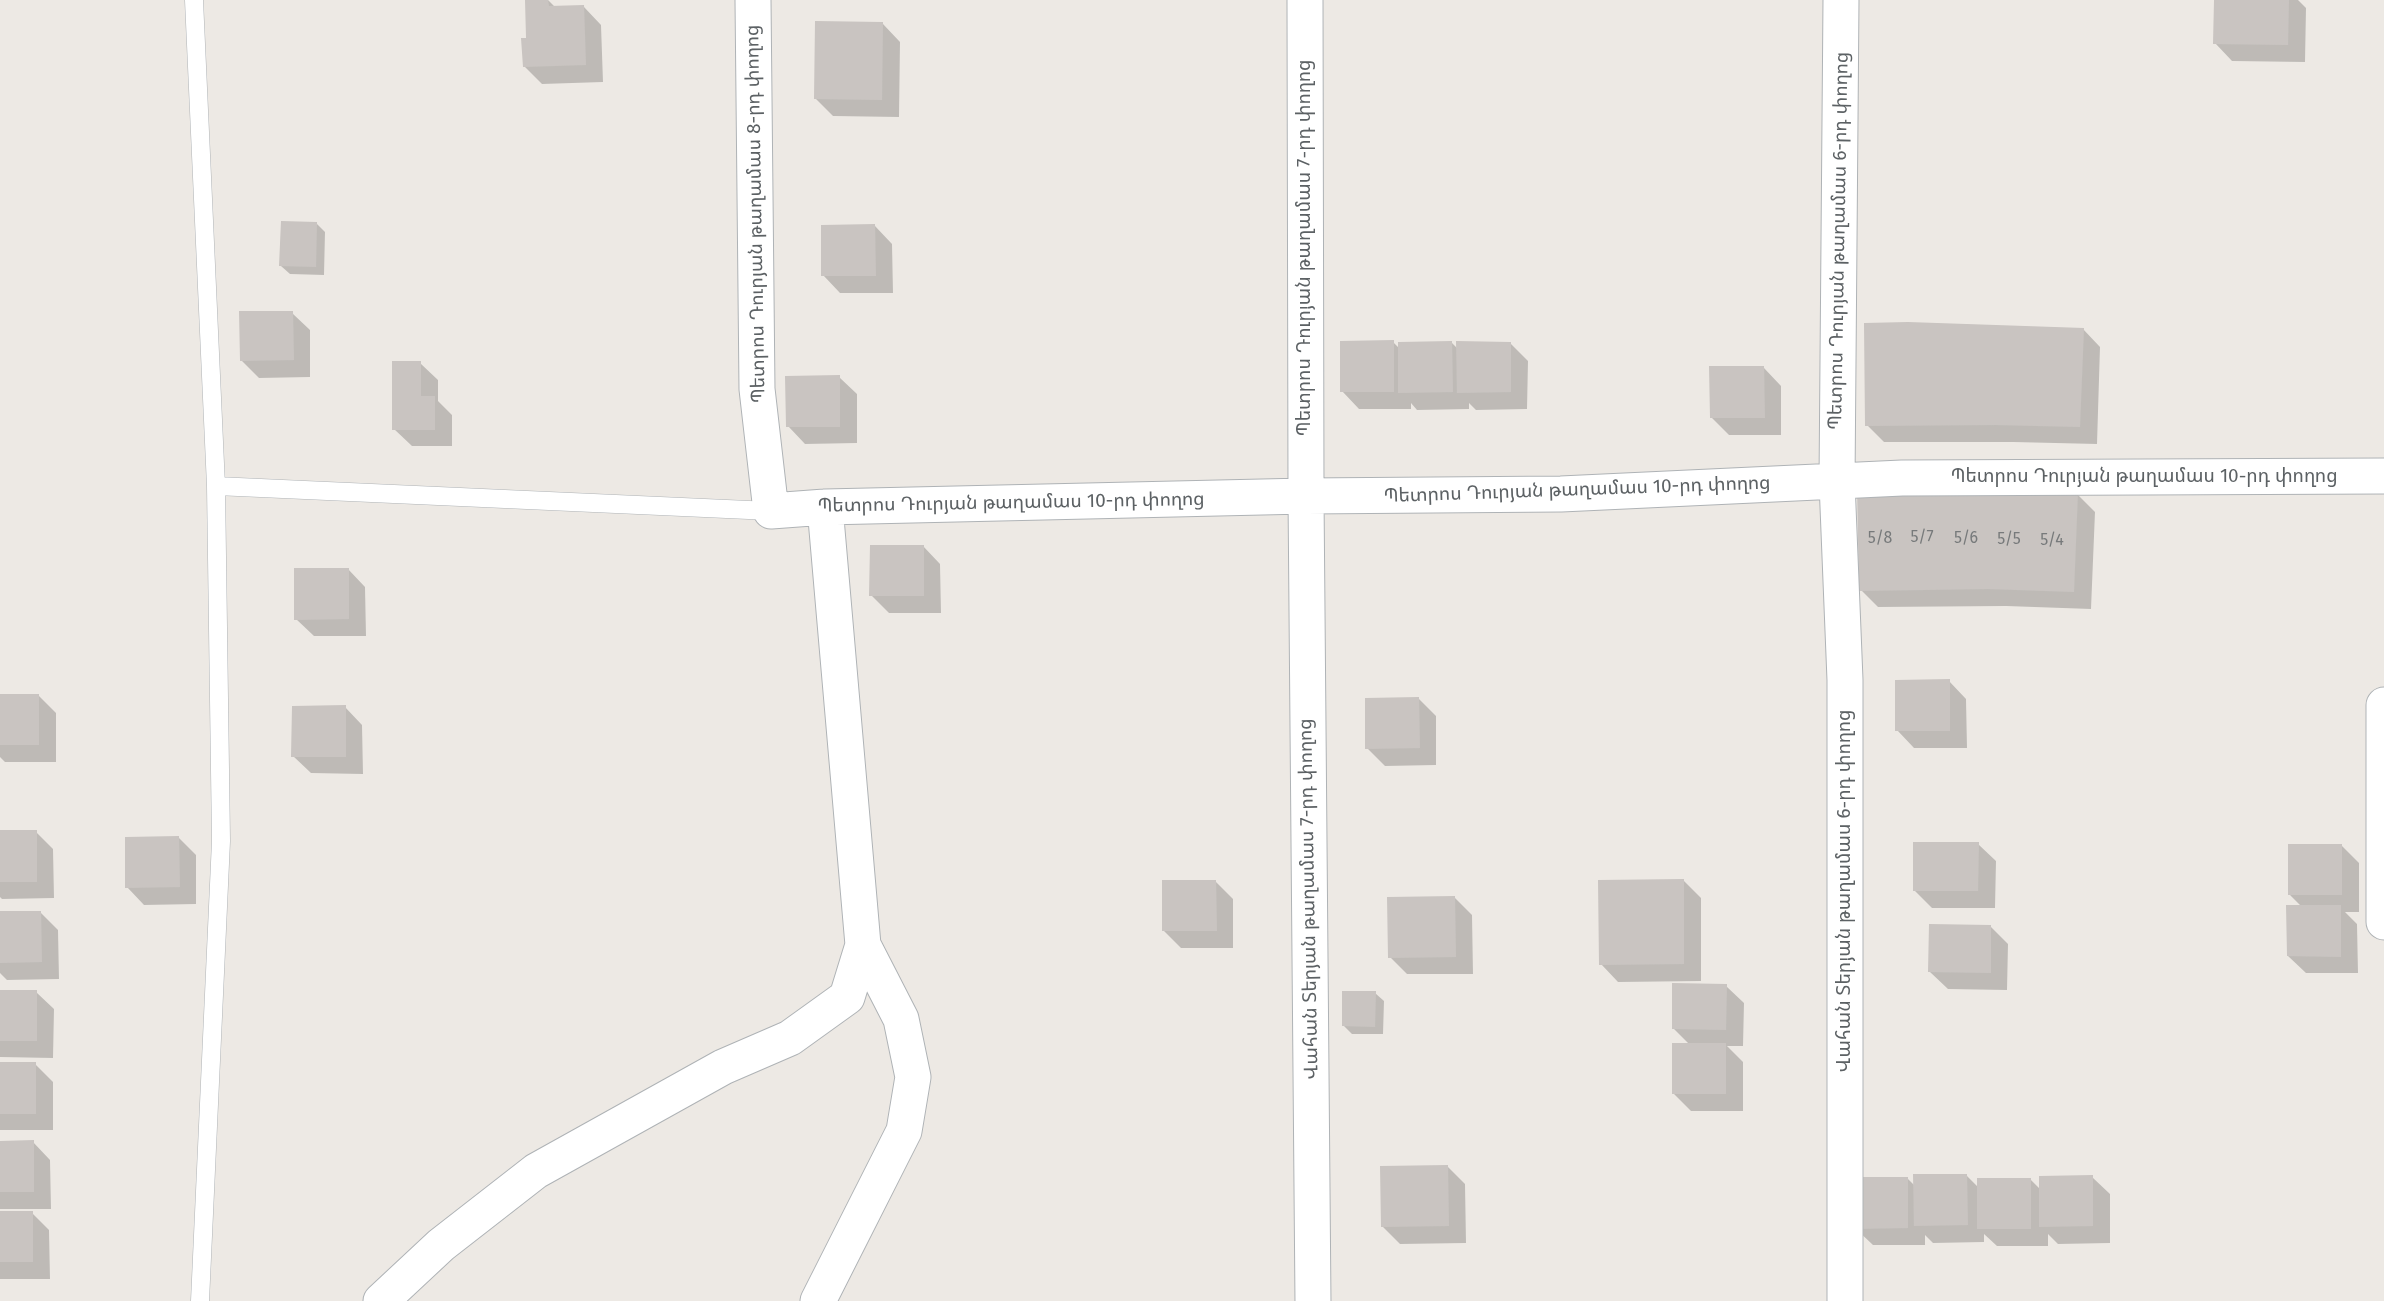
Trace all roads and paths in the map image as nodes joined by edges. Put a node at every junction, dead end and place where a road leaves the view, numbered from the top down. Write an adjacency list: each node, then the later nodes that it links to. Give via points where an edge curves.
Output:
1 (194, 0): 7 (lane)
2 (753, 0): 10 (street, Պետրոս Դուրյան թաղամաս 8-րդ փողոց, via 757,389)
3 (1305, 0): 8 (street, Պետրոս Դուրյան թաղամաս 7-րդ փողոց)
4 (1841, 0): 6 (street, Պետրոս Դուրյան թաղամաս 6-րդ փողոց)
5 (2384, 475): 6 (street, Պետրոս Դուրյան թաղամաս 10-րդ փողոց)
6 (1837, 482): 8 (street, Պետրոս Դուրյան թաղամաս 10-րդ փողոց, via 1561,495); 18 (street, Վահան Տերյան թաղամաս 6-րդ փողոց, via 1845,680)
7 (216, 486): 10 (lane); 14 (lane, via 221,841)
8 (1306, 496): 9 (street, Պետրոս Դուրյան թաղամաս 10-րդ փողոց); 17 (street, Վահան Տերյան թաղամաս 7-րդ փողոց)
9 (825, 507): 10 (street, Պետրոս Դուրյան թաղամաս 10-րդ փողոց); 13 (street)
10 (771, 511)
11 (2384, 705): 12 (street)
12 (2384, 922)
13 (863, 945): 15 (street, via 847,997 790,1038 723,1067 536,1171 441,1245); 16 (street, via 901,1019 913,1077 904,1131)
14 (200, 1301)
15 (381, 1301)
16 (818, 1301)
17 (1313, 1301)
18 (1845, 1301)

